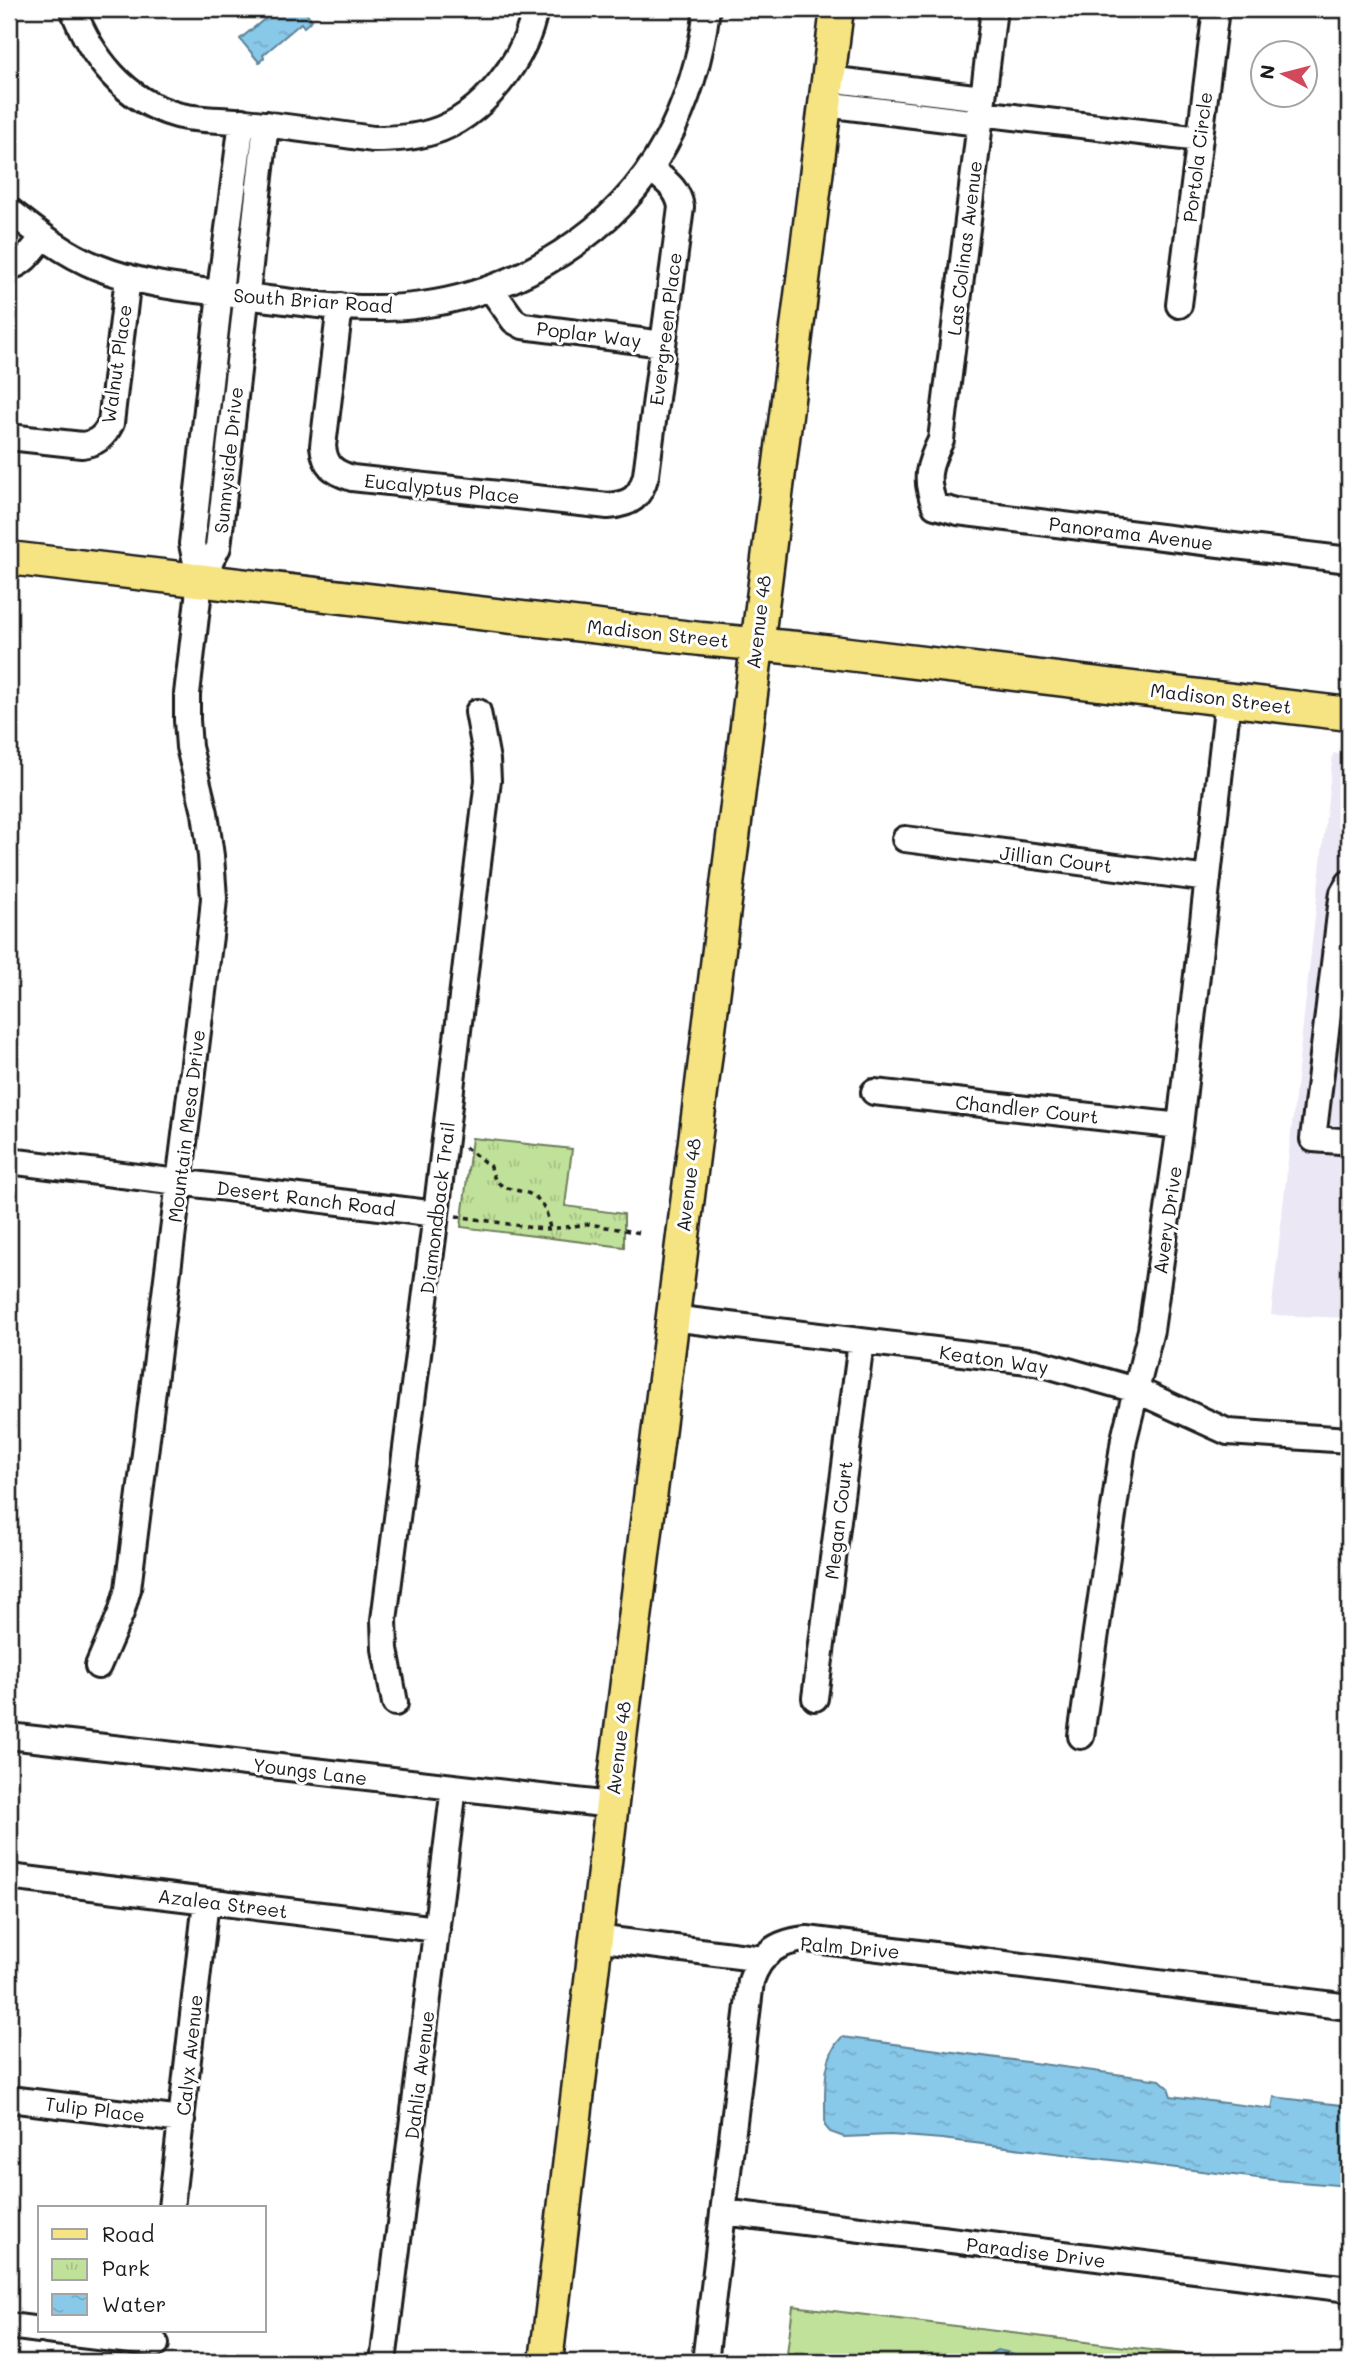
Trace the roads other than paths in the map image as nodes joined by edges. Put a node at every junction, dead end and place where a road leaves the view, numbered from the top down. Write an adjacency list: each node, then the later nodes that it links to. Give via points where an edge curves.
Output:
1 (73, 9): 9 (street, via 104,66 143,99 179,115)
2 (535, 9): 9 (street, via 522,50 502,80 469,111 433,132 373,139)
3 (707, 9): 11 (street, South Briar Road, via 690,89)
4 (837, 9): 7 (main road, Avenue 48)
5 (994, 9): 8 (street, Las Colinas Avenue)
6 (1216, 9): 10 (street, Portola Circle)
7 (826, 92): 8 (street); 30 (main road, Avenue 48)
8 (981, 111): 10 (street); 25 (street, Las Colinas Avenue, via 941,440 930,462)
9 (254, 123): 17 (street, Sunnyside Drive); 18 (street, Sunnyside Drive)
10 (1200, 139): 19 (street, Portola Circle)
11 (650, 168): 16 (street, South Briar Road, via 617,208 571,245); 21 (street, Evergreen Place, via 675,189 681,207)
12 (9, 210): 13 (street, South Briar Road)
13 (43, 237): 14 (street, via 24,260); 15 (street, South Briar Road, via 95,266)
14 (9, 267)
15 (128, 277): 17 (street, South Briar Road); 22 (street, Walnut Place, via 111,423 106,432 92,444 82,445)
16 (491, 289): 20 (street, South Briar Road, via 421,305); 21 (street, Poplar Way, via 514,321 523,326)
17 (221, 293): 18 (street, South Briar Road); 23 (street, Sunnyside Drive)
18 (246, 296): 20 (street, South Briar Road); 24 (street, Sunnyside Drive)
19 (1179, 305)
20 (340, 306): 26 (street, Eucalyptus Place, via 323,446 330,469 352,478 591,504)
21 (663, 344): 26 (street, Evergreen Place, via 646,475)
22 (9, 438)
23 (199, 479): 24 (street); 29 (street, Sunnyside Drive, via 192,544)
24 (225, 482): 29 (street, Sunnyside Drive, via 218,548)
25 (927, 486): 28 (street, Panorama Avenue, via 935,506 958,512)
26 (635, 500)
27 (9, 558): 29 (main road, Madison Street)
28 (1349, 560)
29 (200, 581): 30 (main road, Madison Street); 41 (street, Mountain Mesa Drive, via 187,720 205,813 214,898)
30 (755, 643): 31 (main road, Madison Street); 43 (main road, Avenue 48)
31 (1228, 699): 33 (main road, Madison Street); 35 (street, Avery Drive)
32 (478, 712): 42 (street, Diamondback Trail, via 488,780)
33 (1349, 713)
34 (905, 839): 35 (street, Jillian Court)
35 (1208, 879): 38 (street, Avery Drive)
36 (1349, 883): 39 (street, via 1341,906 1313,1139)
37 (874, 1092): 38 (street, Chandler Court)
38 (1180, 1126): 45 (street, Avery Drive, via 1151,1330)
39 (1340, 1141)
40 (9, 1161): 41 (street, Desert Ranch Road)
41 (179, 1182): 42 (street, Desert Ranch Road); 47 (street, Mountain Mesa Drive, via 128,1589)
42 (444, 1215): 49 (street, Diamondback Trail, via 384,1620)
43 (671, 1318): 44 (street, Keaton Way); 53 (main road, Avenue 48)
44 (861, 1342): 45 (street, Keaton Way, via 1036,1362); 48 (street, Megan Court)
45 (1136, 1390): 46 (street, Keaton Way, via 1228,1432); 51 (street, Avery Drive, via 1124,1439)
46 (1349, 1440)
47 (98, 1666)
48 (815, 1698)
49 (395, 1703)
50 (9, 1736): 52 (street, Youngs Lane)
51 (1081, 1736)
52 (454, 1787): 53 (street, Youngs Lane); 56 (street, Dahlia Avenue)
53 (611, 1805): 57 (main road, Avenue 48)
54 (9, 1877): 55 (street, Azalea Street)
55 (206, 1901): 56 (street, Azalea Street); 61 (street, Calyx Avenue)
56 (437, 1929): 69 (street, Dahlia Avenue)
57 (595, 1938): 58 (street); 70 (main road, Avenue 48)
58 (763, 1959): 59 (street, Palm Drive, via 781,1945 807,1939); 63 (street, via 751,1981)
59 (1349, 2007)
60 (9, 2099): 61 (street, Tulip Place)
61 (182, 2120): 62 (street, Calyx Avenue)
62 (172, 2206)
63 (723, 2212): 64 (street, Paradise Drive); 71 (street)
64 (1349, 2290)
65 (9, 2326): 66 (street)
66 (38, 2330)
67 (54, 2332): 68 (street)
68 (155, 2346)
69 (383, 2362)
70 (546, 2362)
71 (705, 2362)

